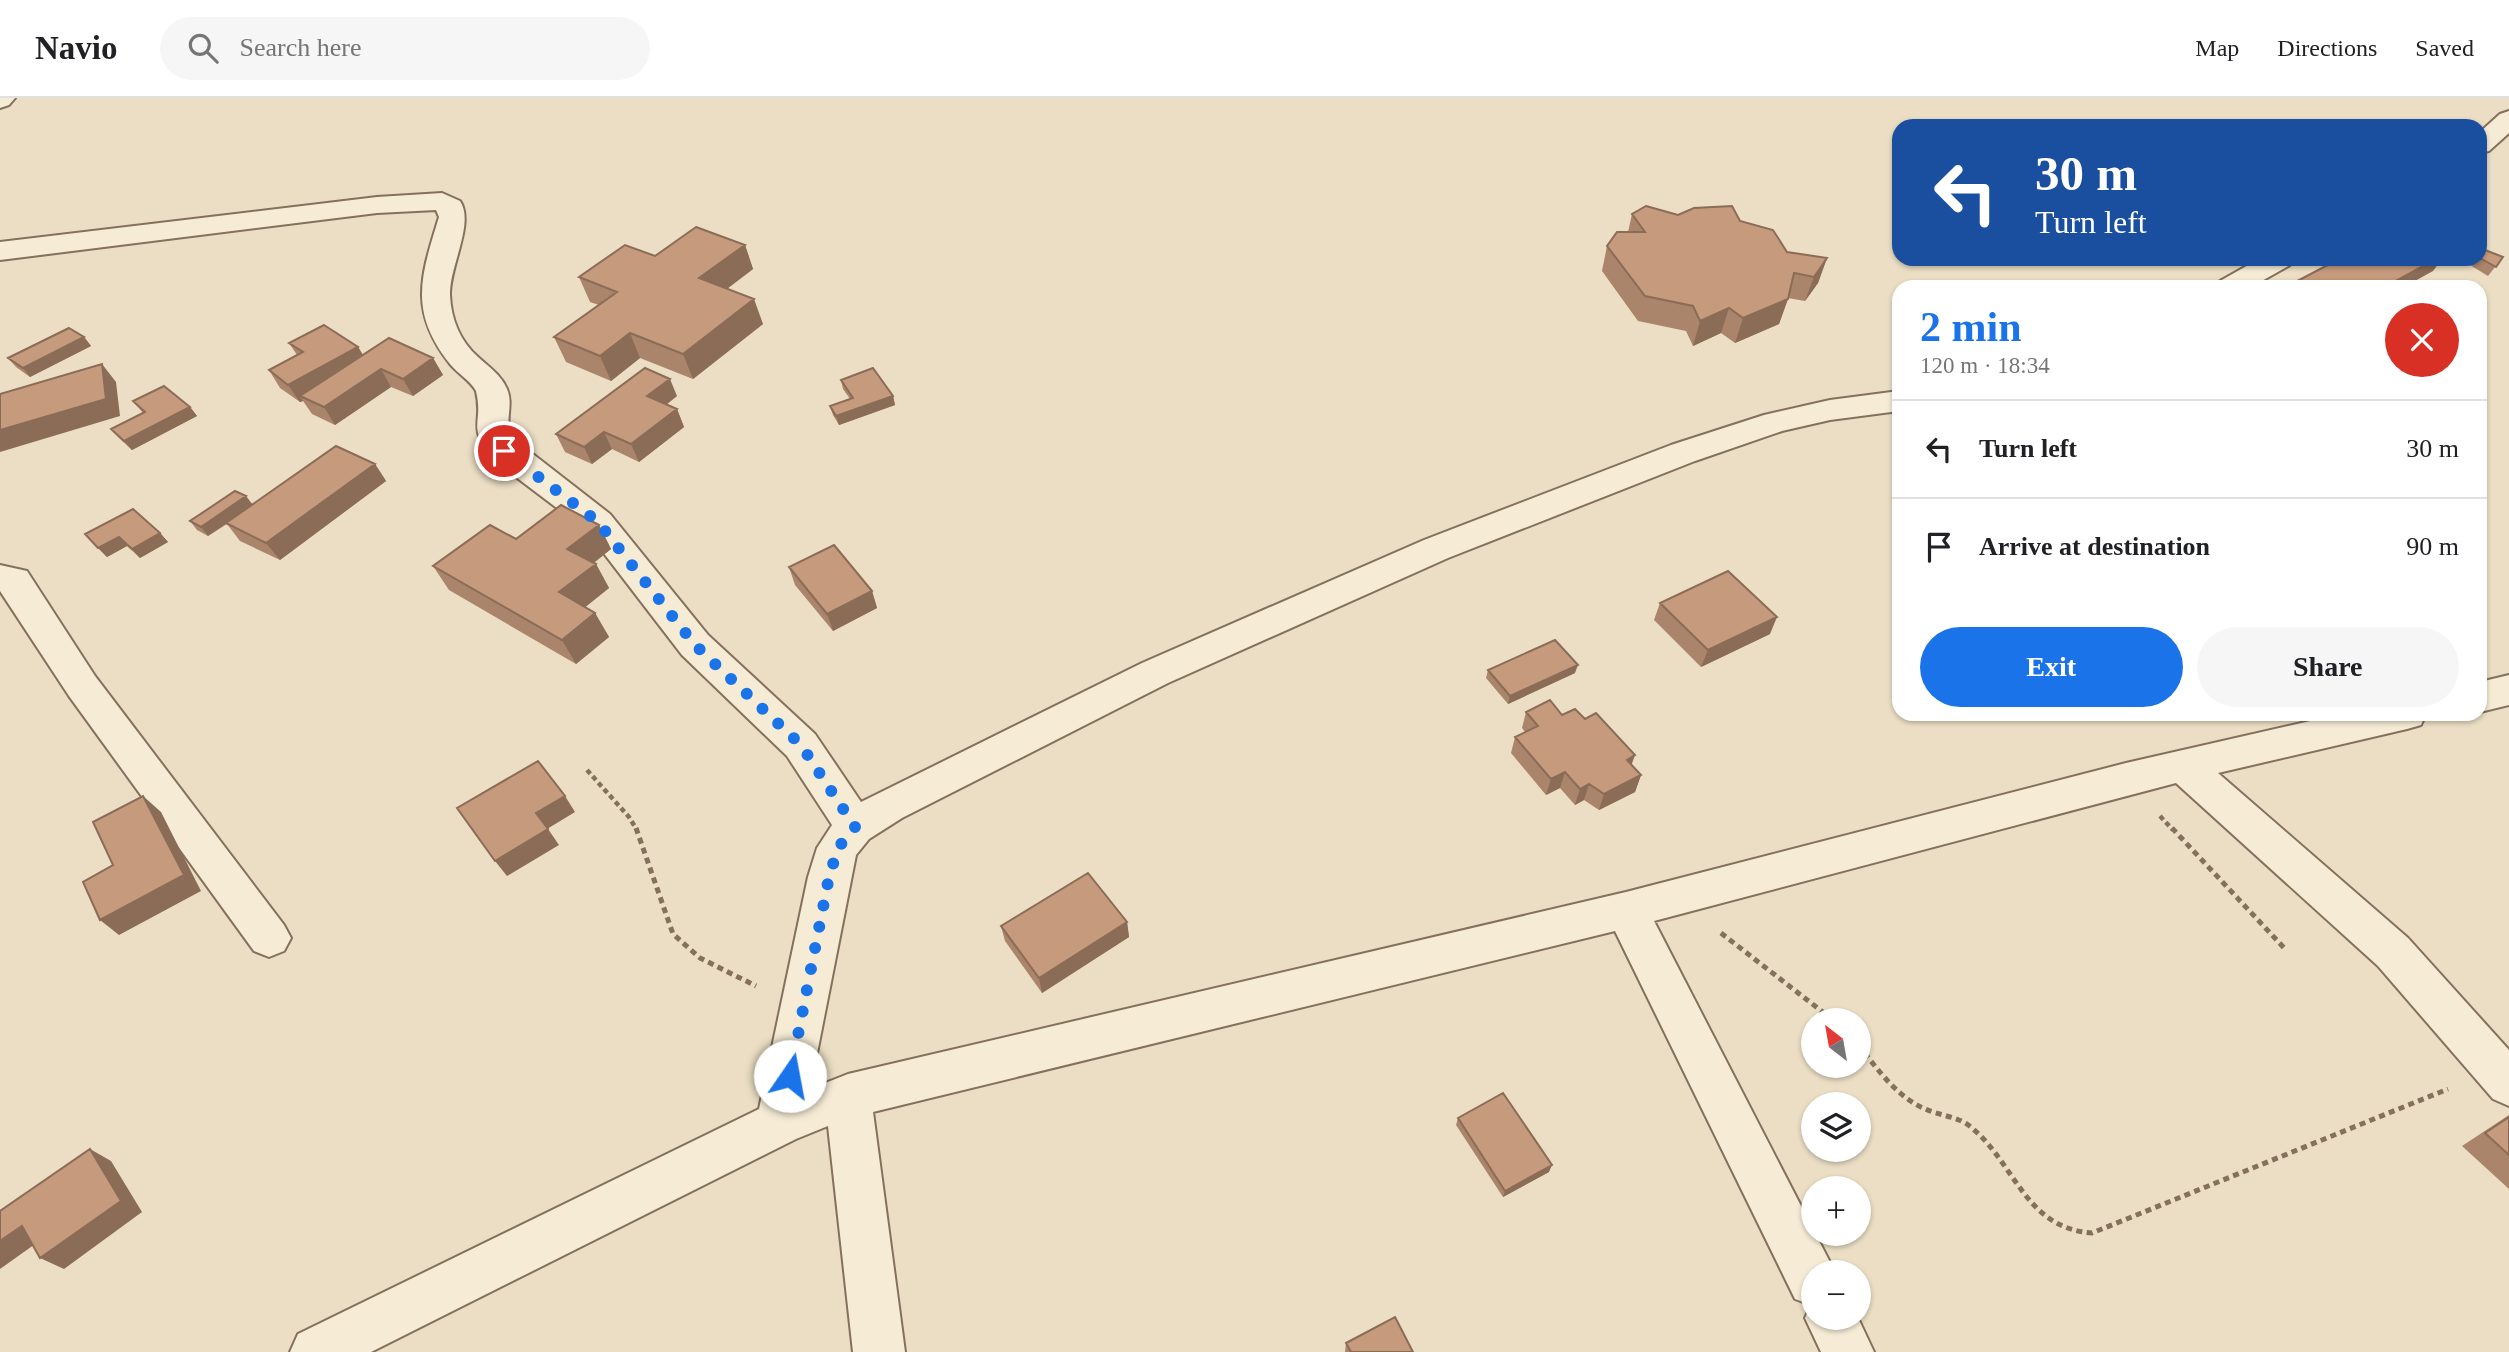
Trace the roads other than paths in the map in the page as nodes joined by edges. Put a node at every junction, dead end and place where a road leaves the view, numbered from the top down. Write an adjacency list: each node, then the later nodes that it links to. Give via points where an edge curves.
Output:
1 (2508, 121): 2 (street)
2 (2487, 139)
3 (0, 251): 10 (street, via 442,201 453,217 434,278 437,320 463,360 493,393 492,437 598,522 695,645 801,745)
4 (2268, 266): 5 (street)
5 (2242, 280)
6 (1892, 402): 10 (street, via 1830,410 1762,427 1436,549 1154,673 888,806)
7 (0, 578): 12 (street, via 14,580 82,686)
8 (2378, 721): 9 (street)
9 (2184, 767): 11 (street); 13 (street, via 2392,952)
10 (855, 827): 15 (street, via 838,848 829,877)
11 (1626, 910): 14 (street); 16 (street)
12 (269, 938)
13 (2502, 1077)
14 (848, 1096): 15 (street); 19 (street)
15 (779, 1123): 18 (street)
16 (1802, 1260)
17 (1837, 1330): 20 (street)
18 (316, 1352)
19 (878, 1352)
20 (1848, 1352)

